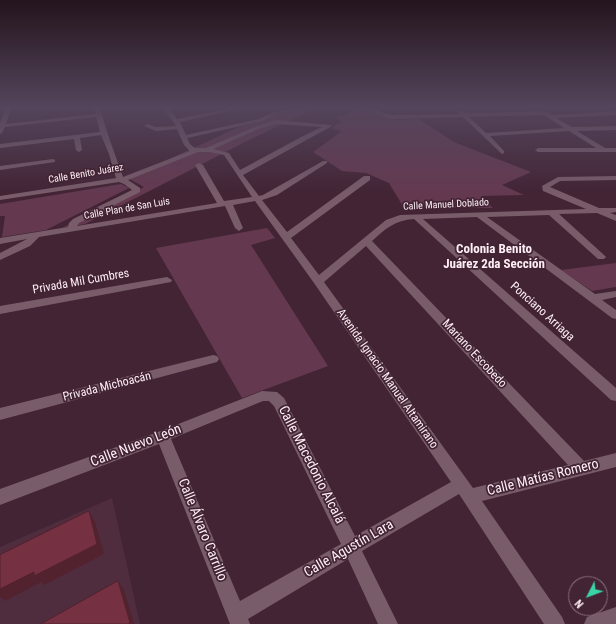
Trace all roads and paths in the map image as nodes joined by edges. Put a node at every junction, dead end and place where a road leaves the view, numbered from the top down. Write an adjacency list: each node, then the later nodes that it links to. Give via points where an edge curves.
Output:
1 (68, 137): 9 (street)
2 (77, 137): 10 (street)
3 (105, 137): 24 (street)
4 (184, 137): 15 (street, via 188,147)
5 (239, 137): 11 (street)
6 (305, 137): 21 (street)
7 (486, 137): 16 (street)
8 (584, 137): 13 (street)
9 (0, 146)
10 (79, 150)
11 (206, 150): 15 (street, Calle Benito Juárez); 21 (street, Avenida Ignacio Manuel Altamirano, via 226,154)
12 (538, 150): 13 (street)
13 (604, 150): 14 (street)
14 (616, 150)
15 (195, 151): 24 (street, Calle Benito Juárez)
16 (502, 152)
17 (53, 161): 20 (street)
18 (325, 162): 26 (street, Calle Plan de San Luis, via 274,193)
19 (199, 165): 27 (street)
20 (0, 168)
21 (239, 174): 26 (street, Avenida Ignacio Manuel Altamirano)
22 (367, 178): 37 (street)
23 (616, 178): 29 (street, via 558,179 546,185 546,188)
24 (120, 180): 25 (street, Calle Benito Juárez); 35 (street, via 137,190 76,221)
25 (0, 198)
26 (257, 198): 27 (street, Calle Plan de San Luis); 37 (street, Avenida Ignacio Manuel Altamirano)
27 (225, 203): 34 (street); 35 (street, Calle Plan de San Luis)
28 (616, 210): 29 (street, Calle Manuel Doblado)
29 (597, 211): 30 (street, Calle Manuel Doblado); 33 (street)
30 (551, 212): 31 (street, Calle Manuel Doblado); 41 (street)
31 (478, 214): 32 (street, Calle Manuel Doblado); 45 (street)
32 (415, 216): 38 (street, Calle Manuel Doblado, via 396,219); 50 (street, Ponciano Arriaga)
33 (616, 218)
34 (239, 228)
35 (72, 229): 36 (street, Calle Plan de San Luis)
36 (36, 235): 39 (street, Calle Plan de San Luis); 40 (street, via 28,244)
37 (286, 237): 43 (street, Avenida Ignacio Manuel Altamirano)
38 (366, 240): 43 (street, Calle Manuel Doblado); 54 (street, Mariano Escobedo)
39 (2, 242)
40 (0, 257)
41 (601, 257)
42 (167, 280): 46 (street, Privada Mil Cumbres)
43 (318, 281): 55 (street, Avenida Ignacio Manuel Altamirano)
44 (616, 294): 45 (street)
45 (592, 298): 47 (street)
46 (0, 310)
47 (616, 315)
48 (213, 359): 51 (street, Privada Michoacán)
49 (272, 396): 52 (street, Calle Nuevo León, via 262,396); 57 (street, Calle Macedonio Alcalá, via 279,402)
50 (616, 396)
51 (0, 414)
52 (163, 436): 56 (street, Calle Nuevo León); 59 (street, Calle Álvaro Carrillo)
53 (616, 460): 54 (street, Calle Matías Romero)
54 (581, 468): 55 (street, Calle Matías Romero)
55 (465, 490): 57 (street, Calle Agustín Lara); 61 (street, Avenida Ignacio Manuel Altamirano)
56 (0, 497)
57 (352, 548): 59 (street, Calle Agustín Lara); 60 (street, Calle Macedonio Alcalá)
58 (616, 617): 62 (street)
59 (238, 619)
60 (388, 624)
61 (555, 624)
62 (594, 624)

